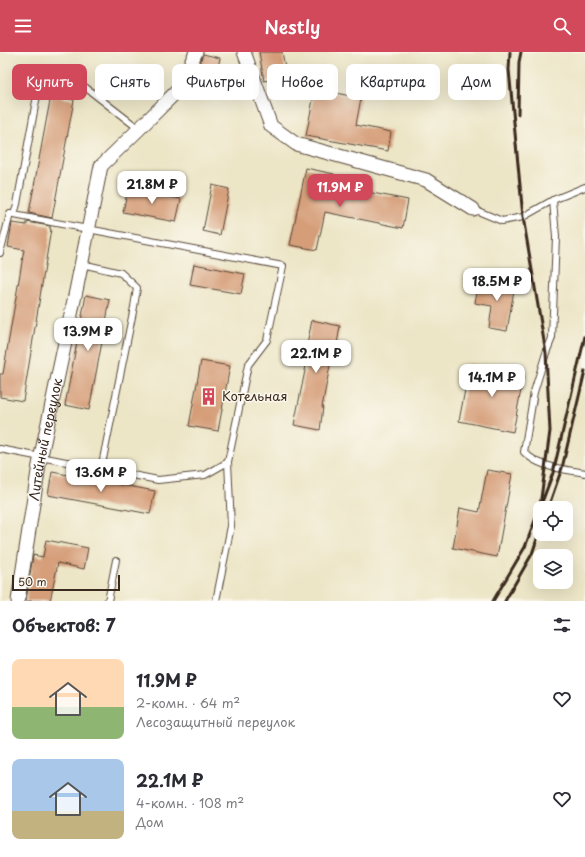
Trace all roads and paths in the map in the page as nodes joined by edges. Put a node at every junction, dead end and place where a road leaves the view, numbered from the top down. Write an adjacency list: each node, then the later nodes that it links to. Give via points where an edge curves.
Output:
1 (196, 52): 3 (street, Литейный переулок, via 179,89)
2 (244, 52): 6 (street, via 271,126 296,144 426,180)
3 (139, 130): 7 (lane, via 85,87 40,79); 8 (street, Литейный переулок, via 101,166)
4 (585, 187): 5 (lane)
5 (552, 200): 6 (lane, via 523,217 502,221); 15 (lane, via 556,237 552,338 534,392 524,452 546,466)
6 (473, 209)
7 (14, 215): 8 (lane); 9 (lane, via 10,214)
8 (88, 229): 10 (street, Литейный переулок); 13 (lane, via 283,266 268,340 248,365)
9 (0, 253)
10 (82, 264): 12 (street, Литейный переулок); 14 (lane, via 122,273 137,288)
11 (0, 449): 12 (lane)
12 (41, 456): 14 (lane); 17 (street, Литейный переулок)
13 (228, 462): 14 (lane, via 205,476 158,480); 19 (lane, via 230,526)
14 (100, 469)
15 (585, 473)
16 (116, 560): 18 (lane)
17 (18, 601)
18 (108, 601)
19 (216, 601)

